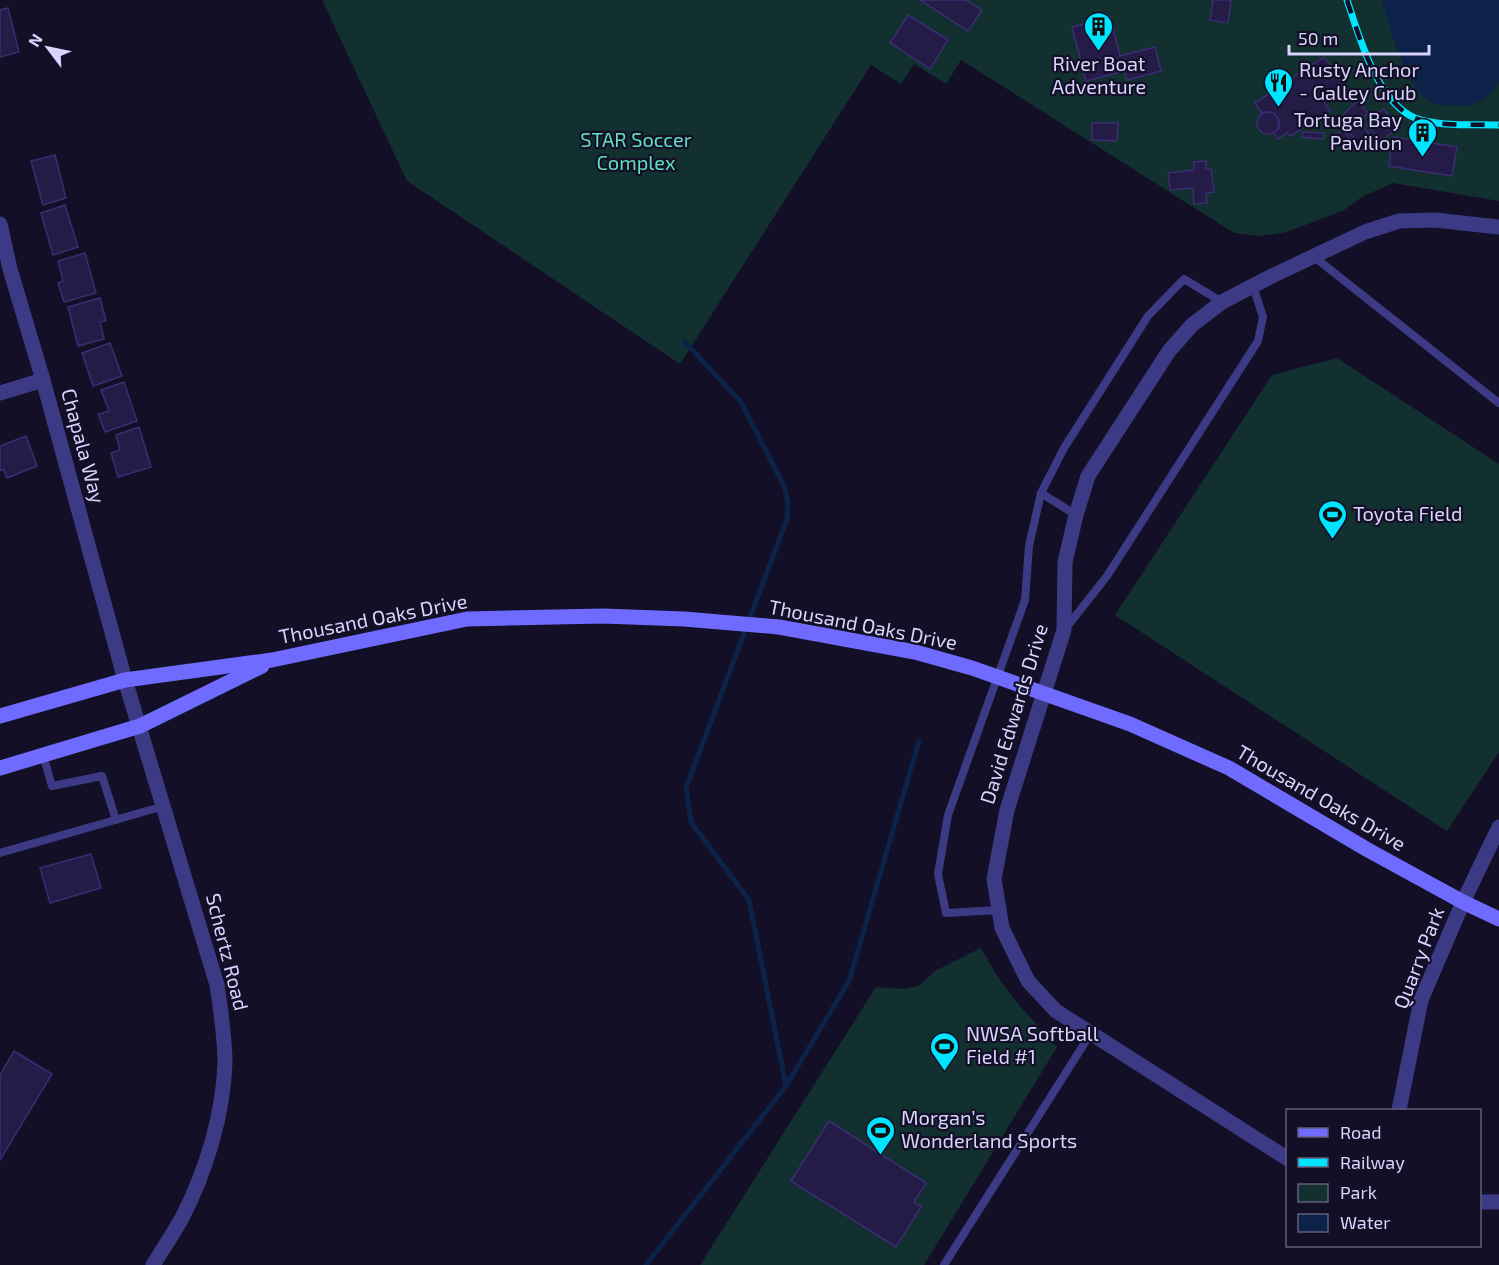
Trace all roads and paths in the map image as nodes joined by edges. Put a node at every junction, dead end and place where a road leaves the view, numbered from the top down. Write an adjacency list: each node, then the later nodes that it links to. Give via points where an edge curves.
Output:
1 (0, 224): 6 (street, Chapala Way)
2 (1499, 227): 3 (street, David Edwards Drive, via 1435,220 1399,221)
3 (1313, 256): 4 (street, David Edwards Drive); 8 (lane)
4 (1253, 286): 5 (street, David Edwards Drive); 11 (lane, via 1263,317 1258,341 1107,576)
5 (1222, 302): 9 (lane, via 1184,279 1148,316 1064,447); 10 (street, David Edwards Drive, via 1192,325 1169,351 1088,476)
6 (43, 380): 7 (street); 13 (street, Chapala Way)
7 (0, 393)
8 (1499, 403)
9 (1041, 493): 10 (lane); 23 (lane, via 1029,546 1025,600 948,815 938,874 946,913)
10 (1076, 515): 11 (street, David Edwards Drive, via 1065,561)
11 (1064, 630): 23 (street, David Edwards Drive, via 1007,810 994,879)
12 (272, 660): 13 (main road, Thousand Oaks Drive); 15 (main road, Thousand Oaks Drive); 22 (main road, Thousand Oaks Drive, via 467,619 603,616 778,627 915,652 1130,724 1229,768)
13 (125, 680): 14 (main road, Thousand Oaks Drive); 15 (street, Schertz Road)
14 (0, 716)
15 (140, 726): 16 (main road, Thousand Oaks Drive); 18 (street, Schertz Road)
16 (43, 755): 17 (main road, Thousand Oaks Drive); 19 (lane, via 52,786 102,776)
17 (0, 768)
18 (164, 806): 19 (lane); 30 (street, Schertz Road, via 217,985 225,1064 206,1159 181,1219)
19 (116, 820): 21 (lane)
20 (1499, 827): 22 (street, Quarry Park)
21 (0, 853)
22 (1463, 902): 24 (main road, Thousand Oaks Drive); 26 (street, Quarry Park, via 1421,1000)
23 (999, 910): 25 (street, David Edwards Drive, via 1002,928 1028,981 1056,1011)
24 (1499, 919)
25 (1091, 1033): 27 (street, David Edwards Drive); 31 (lane)
26 (1399, 1109)
27 (1286, 1158)
28 (1481, 1202): 29 (street)
29 (1499, 1202)
30 (153, 1265)
31 (944, 1265)

